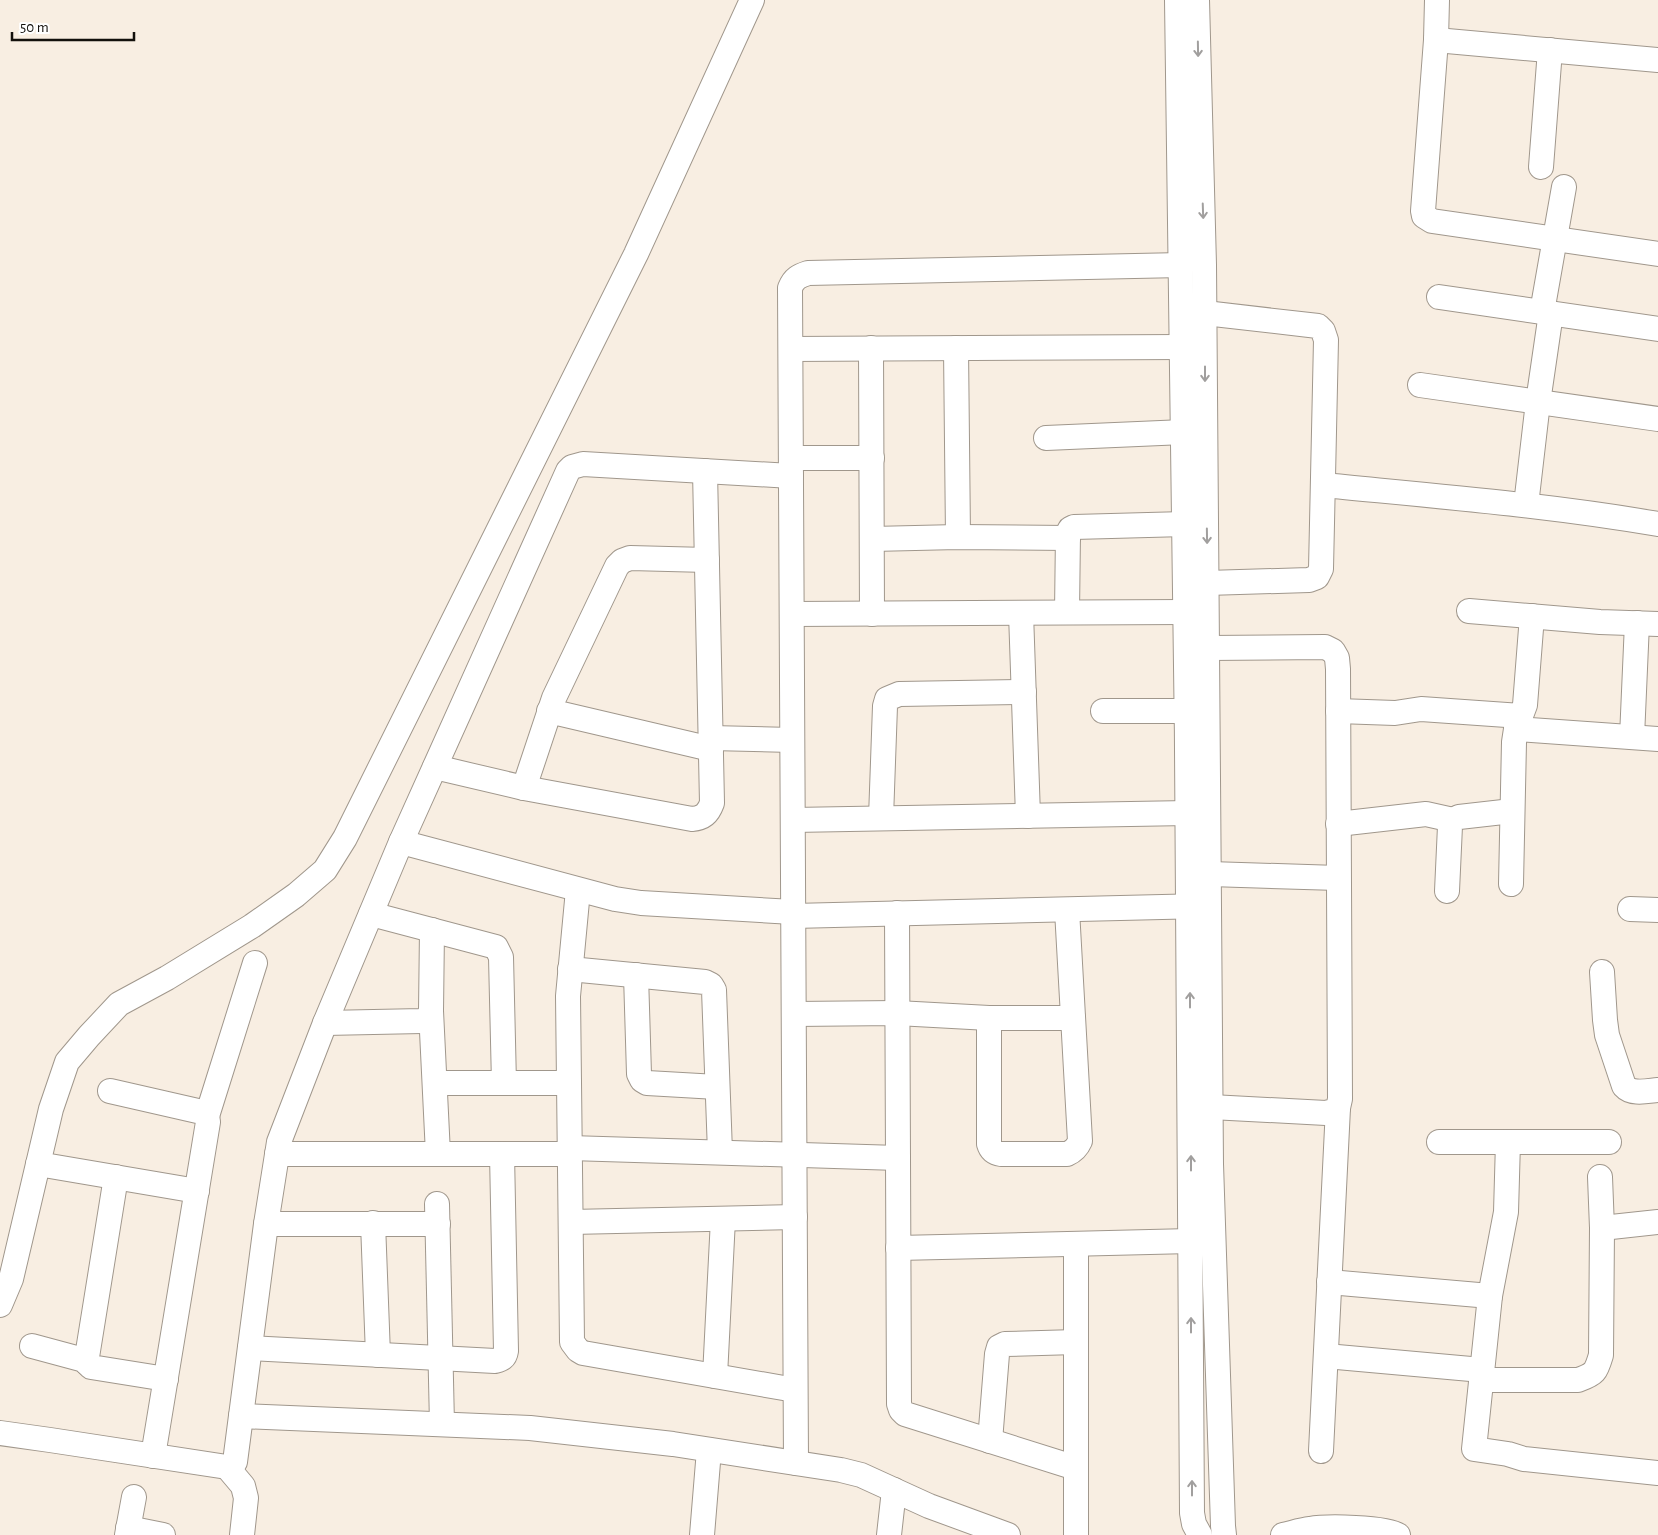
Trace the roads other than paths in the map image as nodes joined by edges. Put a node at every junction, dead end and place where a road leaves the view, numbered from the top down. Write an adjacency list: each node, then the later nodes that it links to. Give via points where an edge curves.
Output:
1 (752, 0): 109 (street, via 636,254 345,838 325,870 296,895 167,978 119,1004 88,1036 67,1062 51,1109)
2 (1177, 0): 12 (street)
3 (1196, 0): 14 (street, one-way to 14)
4 (1437, 0): 5 (street)
5 (1436, 40): 6 (street); 10 (street, via 1424,216 1432,221)
6 (1550, 50): 7 (street); 8 (street)
7 (1658, 60)
8 (1540, 166)
9 (1564, 187): 10 (street)
10 (1554, 239): 11 (street); 15 (street)
11 (1658, 254)
12 (1182, 266): 17 (street); 20 (street, via 808,273 799,275 790,288)
13 (1440, 298): 15 (street)
14 (1205, 313): 29 (street, via 1318,326 1324,331); 37 (street, one-way to 37)
15 (1546, 313): 16 (street); 22 (street)
16 (1658, 329)
17 (1182, 347): 19 (street); 24 (street)
18 (872, 348): 19 (street); 20 (street); 26 (street)
19 (956, 348): 33 (street)
20 (790, 349): 27 (street)
21 (1420, 385): 22 (street)
22 (1538, 402): 23 (street); 30 (street)
23 (1658, 420)
24 (1184, 432): 25 (street); 31 (street)
25 (1046, 438)
26 (872, 458): 27 (street); 35 (street)
27 (791, 467): 28 (street); 42 (street)
28 (705, 471): 36 (street); 57 (street, via 583,464 568,471)
29 (1323, 485): 30 (street); 37 (street, via 1321,569 1317,577 1309,580)
30 (1526, 505): 32 (street)
31 (1184, 524): 34 (street, via 1074,527 1070,529); 40 (street)
32 (1658, 524)
33 (958, 537): 34 (street); 35 (street)
34 (1068, 538): 39 (street)
35 (872, 539): 43 (street)
36 (707, 560): 48 (street, via 637,557 622,561); 56 (street)
37 (1207, 583): 46 (street)
38 (1469, 611): 44 (street)
39 (1067, 612): 40 (street); 41 (street)
40 (1186, 612): 50 (street)
41 (1021, 613): 43 (street); 47 (street)
42 (792, 614): 43 (street); 55 (street)
43 (872, 614)
44 (1532, 616): 45 (street); 52 (street, via 1525,706)
45 (1648, 624): 53 (street)
46 (1208, 648): 51 (street, via 1325,647 1334,651 1338,669); 67 (street)
47 (1024, 692): 61 (street); 62 (street, via 899,694 888,699 884,706)
48 (549, 711): 56 (street); 58 (street)
49 (1104, 711): 50 (street)
50 (1187, 711): 60 (street)
51 (1338, 711): 52 (street, via 1396,713 1421,709); 65 (street)
52 (1518, 722): 53 (street); 59 (street)
53 (1632, 737): 54 (street)
54 (1658, 739)
55 (792, 740): 56 (street); 63 (street)
56 (711, 743): 58 (street, via 712,803 701,818)
57 (435, 766): 58 (street); 66 (street)
58 (524, 788)
59 (1512, 811): 64 (street); 69 (street)
60 (1188, 813): 61 (street); 67 (street)
61 (1028, 816): 62 (street)
62 (881, 818): 63 (street)
63 (793, 820): 78 (street)
64 (1453, 820): 65 (street, via 1426,814); 71 (street, via 1450,826)
65 (1338, 824): 68 (street)
66 (401, 842): 70 (street); 77 (street)
67 (1199, 874): 68 (street); 72 (street)
68 (1338, 878): 97 (street)
69 (1511, 884)
70 (578, 890): 78 (street, via 641,904); 81 (street)
71 (1448, 891)
72 (1199, 906): 74 (street); 96 (street); 120 (street, one-way to 72)
73 (1630, 909): 75 (street)
74 (1067, 910): 76 (street); 88 (street)
75 (1658, 910)
76 (897, 913): 78 (street); 85 (street)
77 (371, 914): 79 (street); 89 (street)
78 (793, 914): 86 (street)
79 (432, 930): 84 (street); 91 (street, via 491,944 499,951)
80 (255, 963): 98 (street)
81 (570, 969): 83 (street); 92 (street)
82 (1602, 972): 94 (street, via 1607,1035 1624,1086 1634,1092)
83 (636, 975): 93 (street, via 711,985 714,990); 93 (street, via 639,1074 642,1080 647,1084)
84 (431, 1010): 89 (street, via 427,1019 422,1021); 90 (street)
85 (897, 1013): 86 (street); 87 (street); 108 (street)
86 (794, 1014): 107 (street)
87 (989, 1018): 88 (street); 88 (street, via 991,1150 1011,1154 1067,1154 1078,1148 1080,1141)
88 (1073, 1018)
89 (325, 1024): 104 (street)
90 (435, 1082): 91 (street); 105 (street)
91 (504, 1083): 92 (street)
92 (568, 1084): 102 (street)
93 (717, 1087): 103 (street)
94 (1658, 1090)
95 (110, 1091): 98 (street, via 202,1112)
96 (1210, 1107): 97 (street, via 1326,1113); 159 (street)
97 (1338, 1108): 123 (street)
98 (207, 1116): 112 (street)
99 (1439, 1142): 100 (street)
100 (1508, 1142): 101 (street); 124 (street, via 1506,1212)
101 (1609, 1142)
102 (570, 1151): 103 (street); 106 (street); 115 (street)
103 (720, 1152): 107 (street)
104 (277, 1154): 105 (street); 118 (street)
105 (438, 1154): 106 (street)
106 (502, 1154): 131 (street, via 505,1356 495,1361)
107 (794, 1154): 108 (street); 113 (street)
108 (898, 1158): 122 (street)
109 (38, 1164): 110 (street); 125 (street, via 11,1279)
110 (116, 1177): 112 (street); 132 (street)
111 (1600, 1177): 119 (street)
112 (197, 1190): 135 (street)
113 (795, 1217): 114 (street); 136 (street)
114 (723, 1218): 115 (street); 134 (street)
115 (571, 1222): 134 (street, via 574,1347 583,1352)
116 (1658, 1222): 119 (street)
117 (374, 1223): 118 (street); 129 (street); 131 (street, via 437,1214)
118 (266, 1224): 128 (street)
119 (1602, 1228): 133 (street, via 1601,1355 1591,1376 1578,1380)
120 (1191, 1241): 121 (street); 158 (street, one-way to 120, via 1192,1513)
121 (1076, 1244): 122 (street); 126 (street)
122 (898, 1248): 140 (street, via 901,1410)
123 (1329, 1282): 124 (street); 130 (street)
124 (1490, 1296): 133 (street)
125 (0, 1306)
126 (1076, 1342): 140 (street, via 1005,1344 999,1348); 146 (street)
127 (32, 1346): 132 (street)
128 (250, 1348): 129 (street); 137 (street)
129 (378, 1355): 131 (street)
130 (1326, 1356): 133 (street); 142 (street)
131 (441, 1358): 138 (street)
132 (87, 1363): 135 (street, via 91,1367)
133 (1482, 1375): 147 (street, via 1474,1449 1524,1459)
134 (715, 1376): 136 (street)
135 (166, 1379): 143 (street)
136 (795, 1390): 144 (street)
137 (241, 1416): 138 (street); 145 (street, via 235,1462)
138 (442, 1424): 141 (street, via 530,1428)
139 (0, 1433): 143 (street)
140 (990, 1441): 146 (street)
141 (709, 1450): 144 (street); 154 (street)
142 (1321, 1452)
143 (153, 1456): 145 (street)
144 (796, 1463): 148 (street, via 860,1475)
145 (227, 1467): 153 (street, via 246,1492)
146 (1076, 1468): 157 (street)
147 (1658, 1473)
148 (894, 1490): 150 (street); 155 (street)
149 (134, 1497): 151 (street)
150 (973, 1529): 156 (street)
151 (127, 1531): 152 (street)
152 (163, 1535)
153 (242, 1535)
154 (702, 1535)
155 (889, 1535)
156 (1008, 1535)
157 (1076, 1535)
158 (1200, 1535)
159 (1224, 1535)
160 (1283, 1535): 161 (street, via 1327,1527 1389,1530)
161 (1398, 1535)

